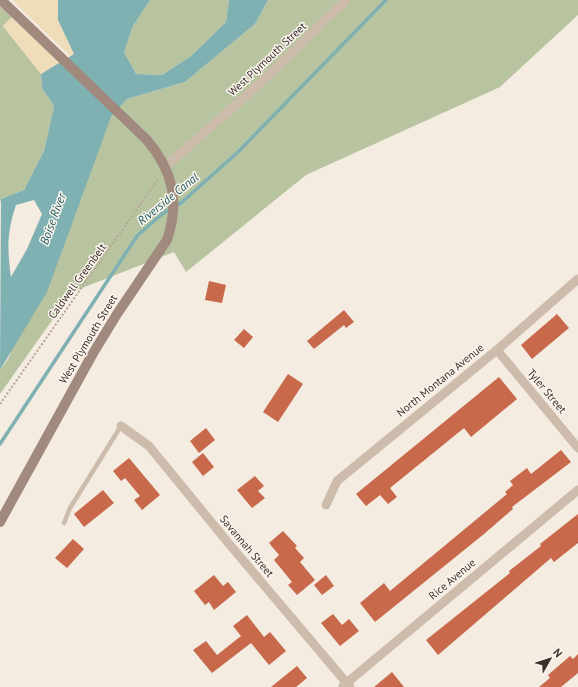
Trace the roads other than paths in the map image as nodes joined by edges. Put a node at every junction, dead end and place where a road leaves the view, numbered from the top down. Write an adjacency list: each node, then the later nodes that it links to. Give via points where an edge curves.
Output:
1 (0, 0): 3 (street, West Plymouth Street, via 147,140)
2 (346, 0): 3 (street, West Plymouth Street, via 265,79)
3 (166, 166): 10 (street, West Plymouth Street, via 174,201 166,240 92,354)
4 (578, 279): 5 (street, North Montana Avenue)
5 (496, 350): 7 (street, Tyler Street); 9 (street, North Montana Avenue, via 337,481)
6 (121, 426): 11 (lane, via 70,508); 12 (street, Savannah Street, via 150,446)
7 (578, 448)
8 (578, 490): 12 (street, Rice Avenue)
9 (326, 505)
10 (0, 522)
11 (64, 523)
12 (346, 686)

